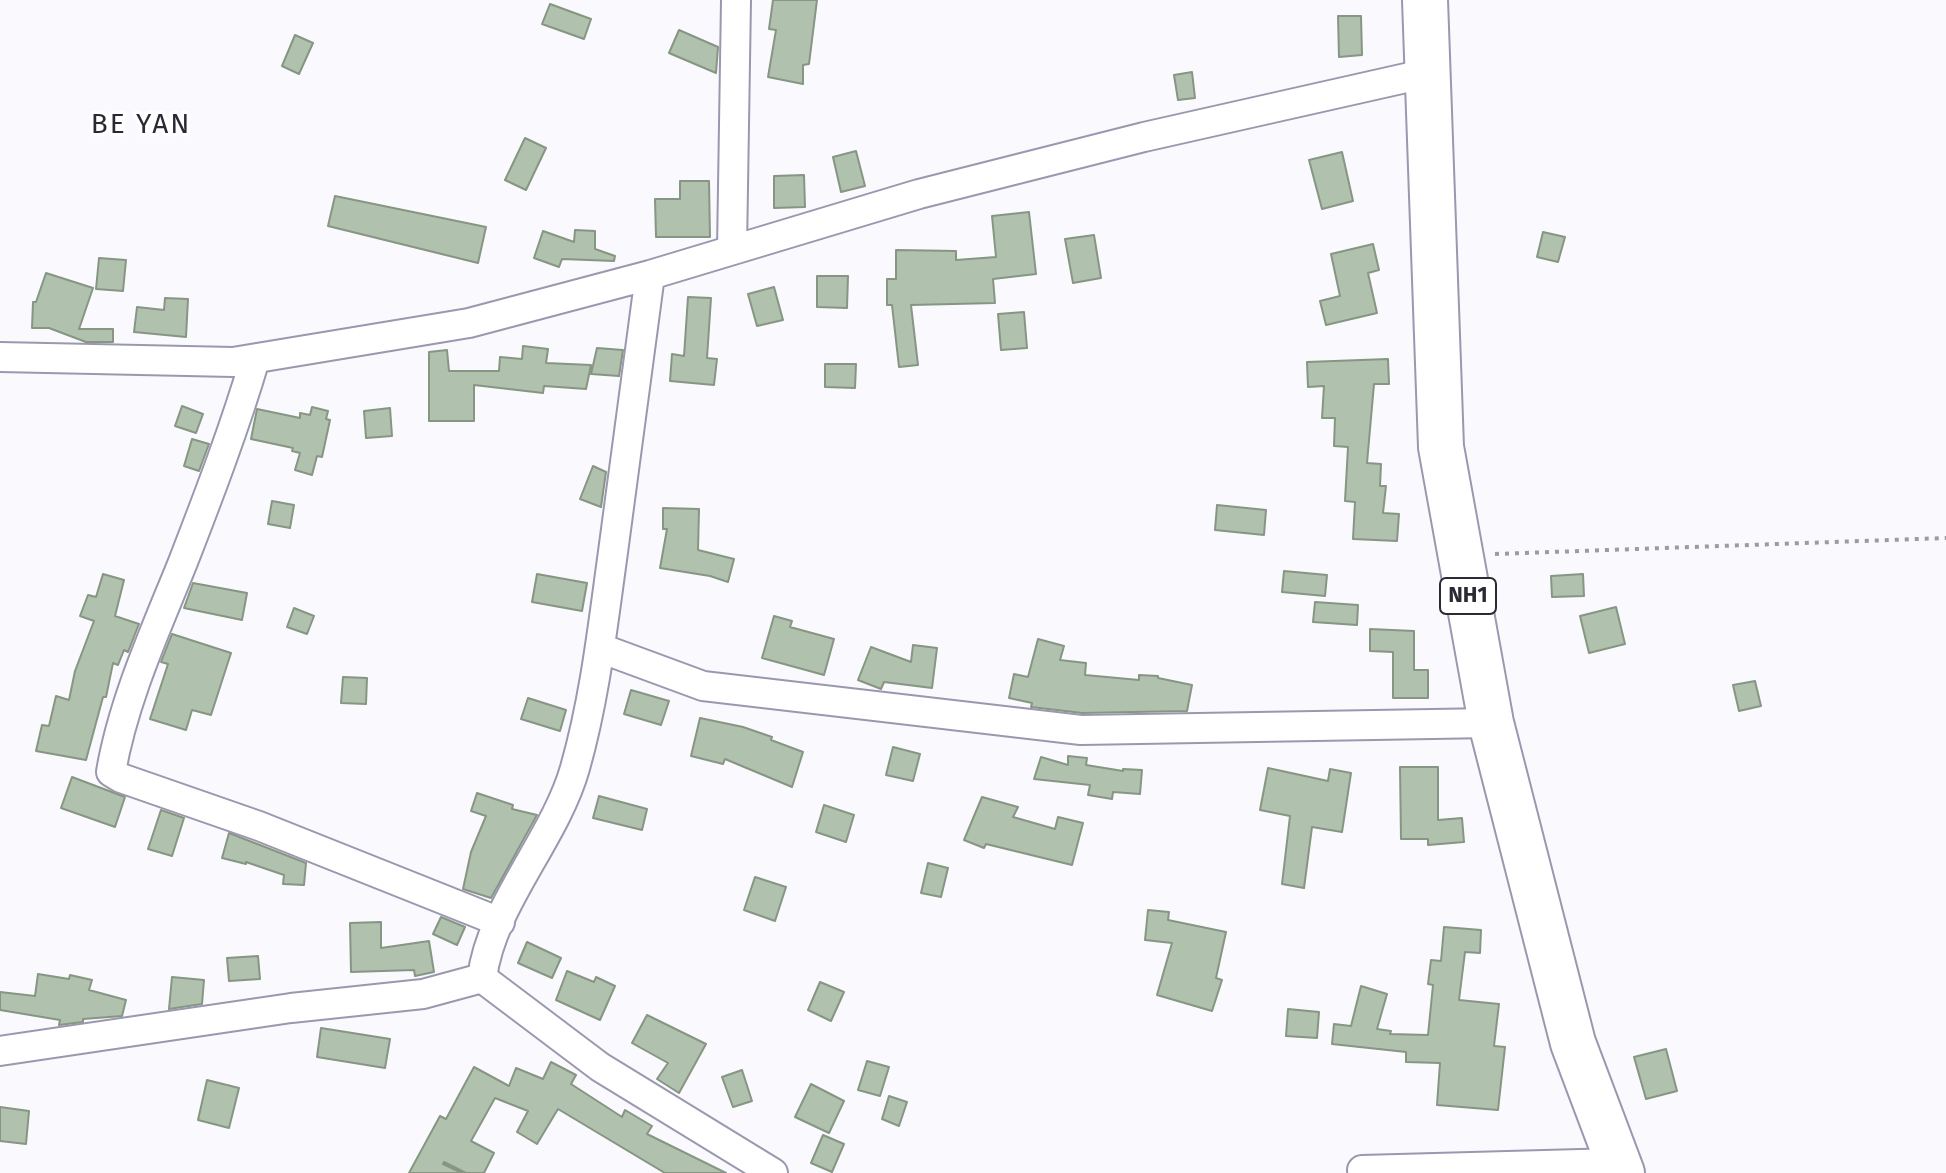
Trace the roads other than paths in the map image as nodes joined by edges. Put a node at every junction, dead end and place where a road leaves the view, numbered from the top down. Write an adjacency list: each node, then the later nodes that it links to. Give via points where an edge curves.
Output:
1 (736, 0): 4 (street)
2 (1425, 0): 3 (highway, NH1)
3 (1428, 73): 4 (street, via 949,186); 9 (highway, NH1, via 1441,447)
4 (732, 249): 5 (street)
5 (650, 275): 7 (street, via 469,323); 8 (street)
6 (0, 357): 7 (street)
7 (255, 359): 10 (street, via 147,649 111,772)
8 (600, 648): 9 (street, via 703,686 1081,730); 10 (street, via 575,770)
9 (1491, 723): 13 (highway, NH1, via 1573,1043)
10 (500, 922): 11 (street)
11 (482, 978): 12 (street, via 423,994); 15 (street, via 600,1067)
12 (0, 1051)
13 (1619, 1168): 14 (street)
14 (1362, 1170)
15 (773, 1173)

